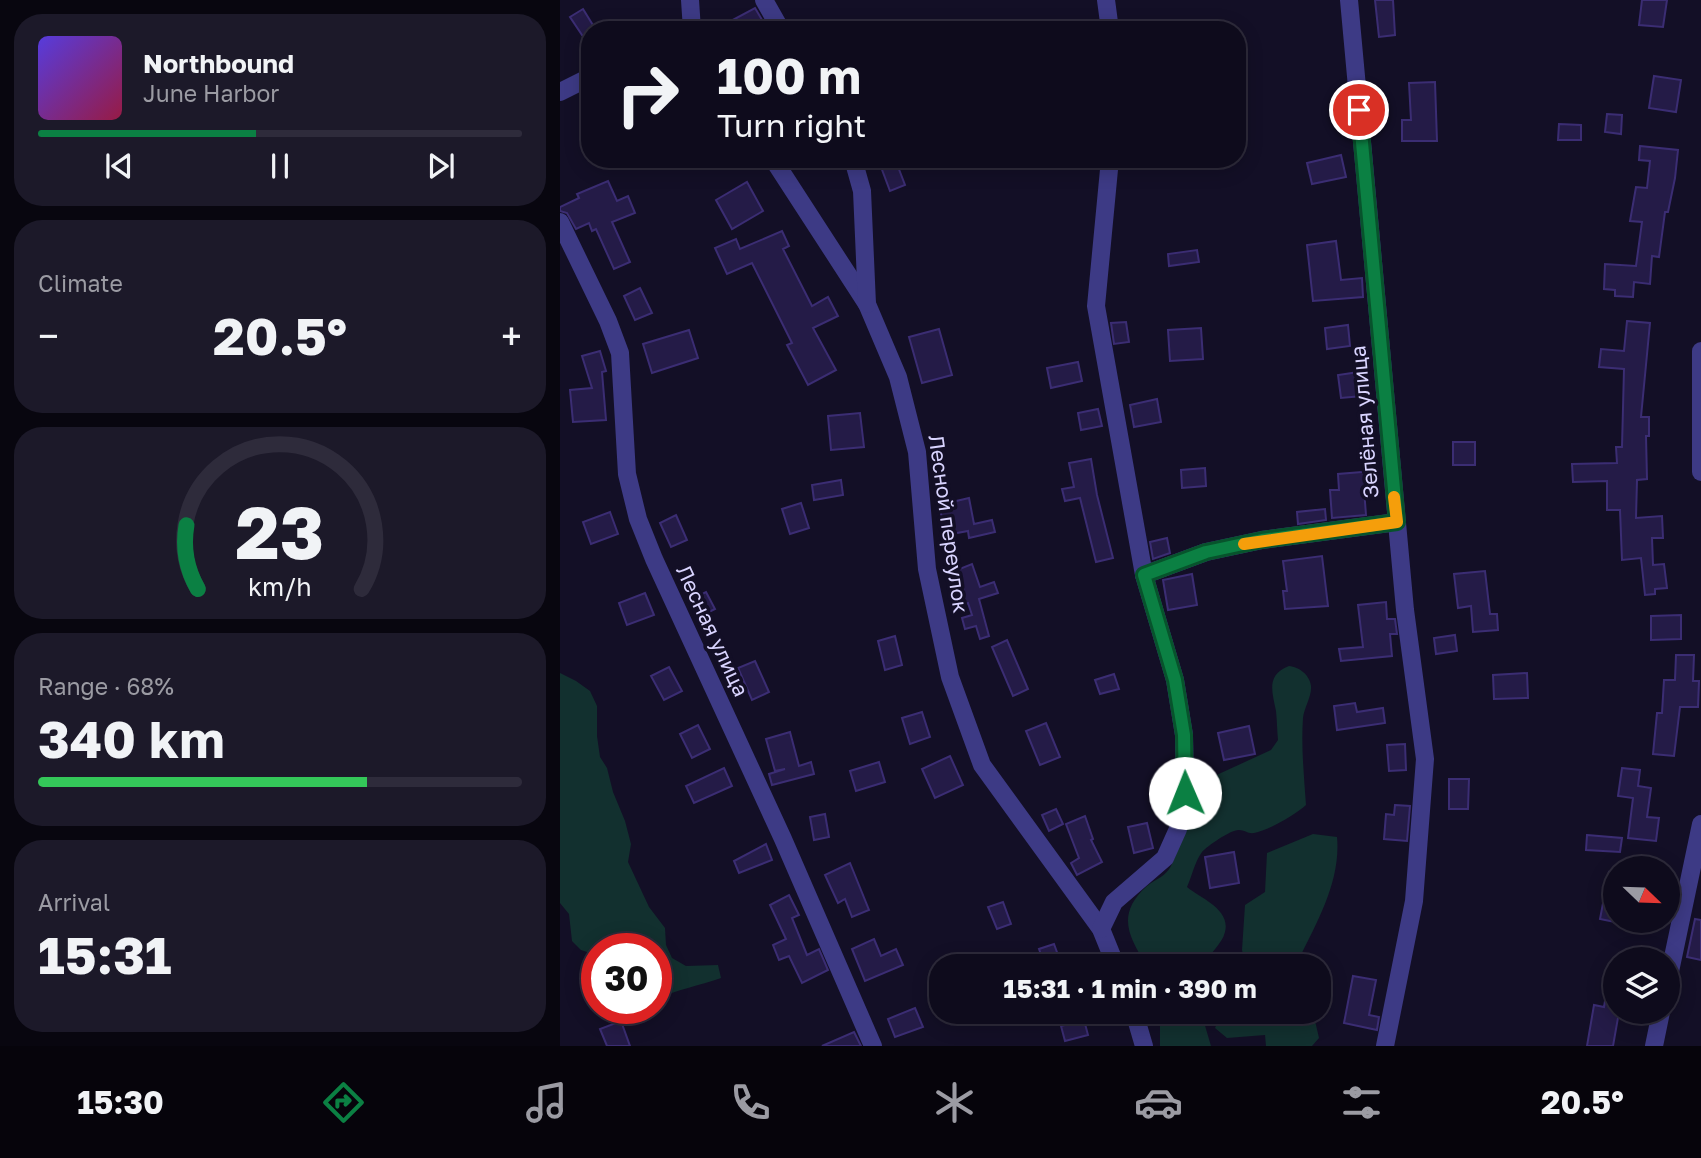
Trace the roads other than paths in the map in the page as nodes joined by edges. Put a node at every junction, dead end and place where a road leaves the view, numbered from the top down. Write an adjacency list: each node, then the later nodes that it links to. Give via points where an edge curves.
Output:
1 (690, 0): 5 (street)
2 (764, 0): 6 (street)
3 (1106, 0): 7 (street)
4 (1349, 0): 17 (street, Зелёная улица)
5 (691, 21)
6 (776, 21)
7 (1109, 21)
8 (581, 82): 9 (street)
9 (560, 92)
10 (779, 168): 14 (street, Лесной переулок)
11 (856, 168): 14 (street, via 862,191)
12 (1109, 168): 18 (street, via 1096,306)
13 (560, 222): 25 (street, Лесная улица, via 620,353 627,474 638,519)
14 (867, 304): 20 (street, Лесной переулок, via 898,377 917,452 927,569 950,677 982,765)
15 (1701, 351): 16 (street)
16 (1701, 472)
17 (1397, 522): 18 (street, via 1262,540 1206,552); 27 (street, Зелёная улица, via 1424,759 1414,901)
18 (1144, 575): 20 (street, via 1175,680 1184,735 1185,793 1178,829 1165,858 1114,902)
19 (1701, 824): 21 (street)
20 (1101, 929): 22 (street, Лесной переулок)
21 (1675, 947)
22 (1111, 954)
23 (1138, 1024): 26 (street)
24 (1659, 1024): 28 (street)
25 (873, 1046)
26 (1144, 1046)
27 (1385, 1046)
28 (1654, 1046)

